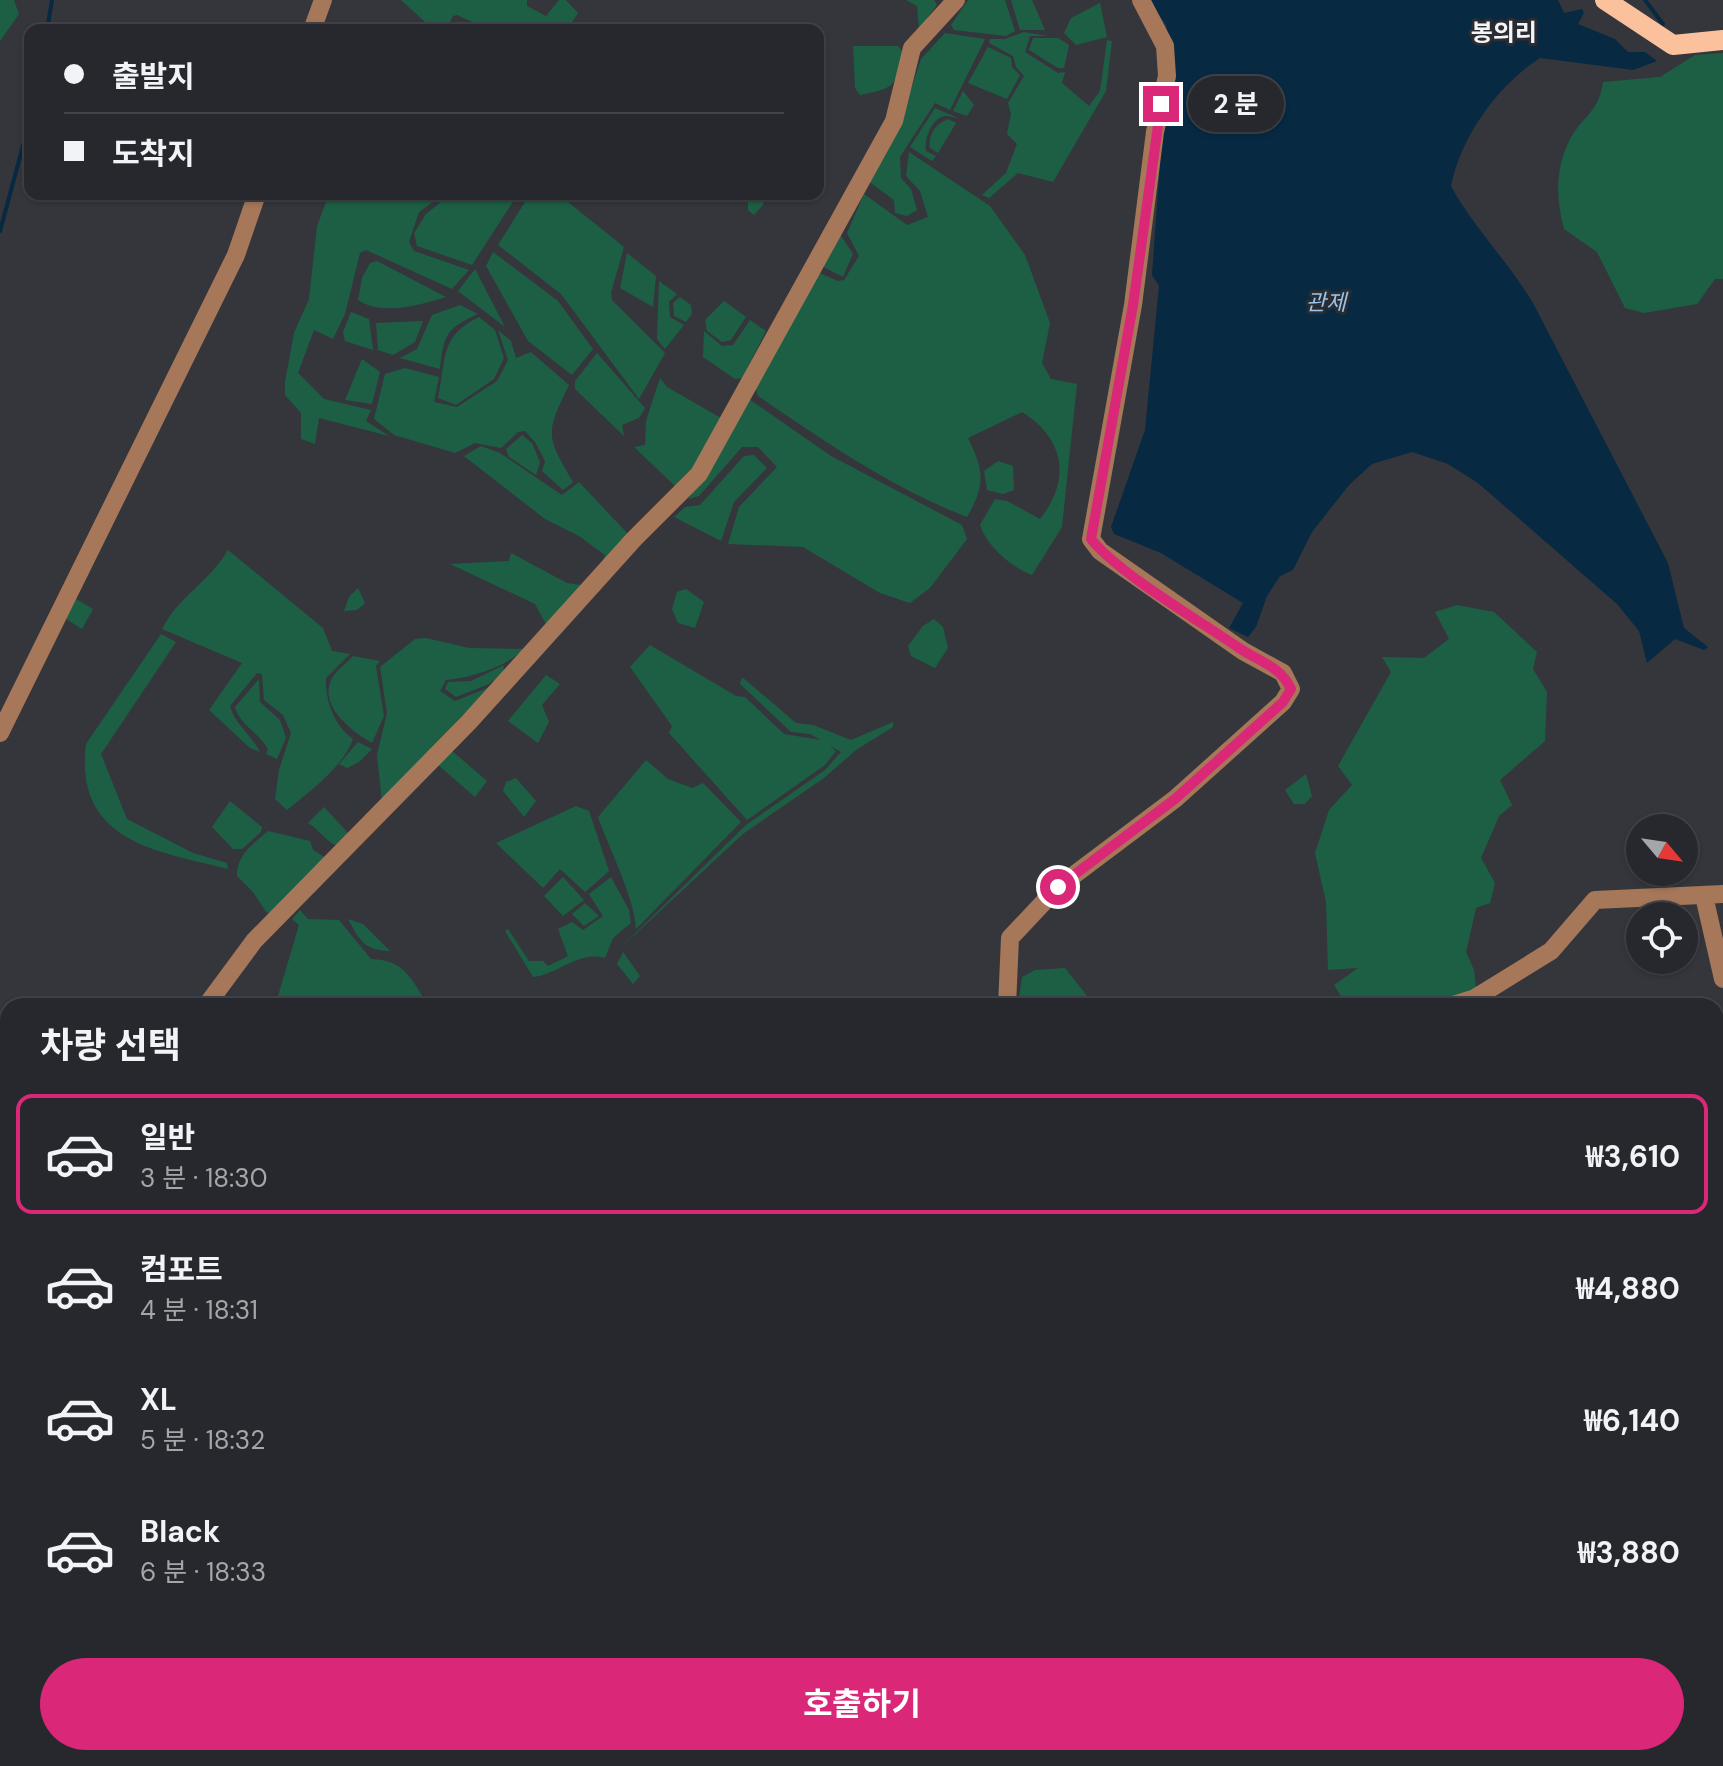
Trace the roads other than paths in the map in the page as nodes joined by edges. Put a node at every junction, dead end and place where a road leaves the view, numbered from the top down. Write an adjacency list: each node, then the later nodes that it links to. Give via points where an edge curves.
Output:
1 (323, 0): 5 (street)
2 (956, 0): 11 (street, via 912,48 894,121 699,474 469,722 254,941)
3 (1141, 0): 12 (street, via 1165,46 1167,76 1091,539 1126,570 1283,673 1291,689 1175,799 1058,887 1010,938)
4 (1605, 0): 6 (main road, via 1673,45)
5 (314, 24)
6 (1723, 40)
7 (255, 200): 8 (street, via 236,255)
8 (0, 733)
9 (1714, 895): 10 (street); 13 (street, via 1595,900 1551,951)
10 (1723, 979)
11 (212, 998)
12 (1007, 998)
13 (1480, 998)

